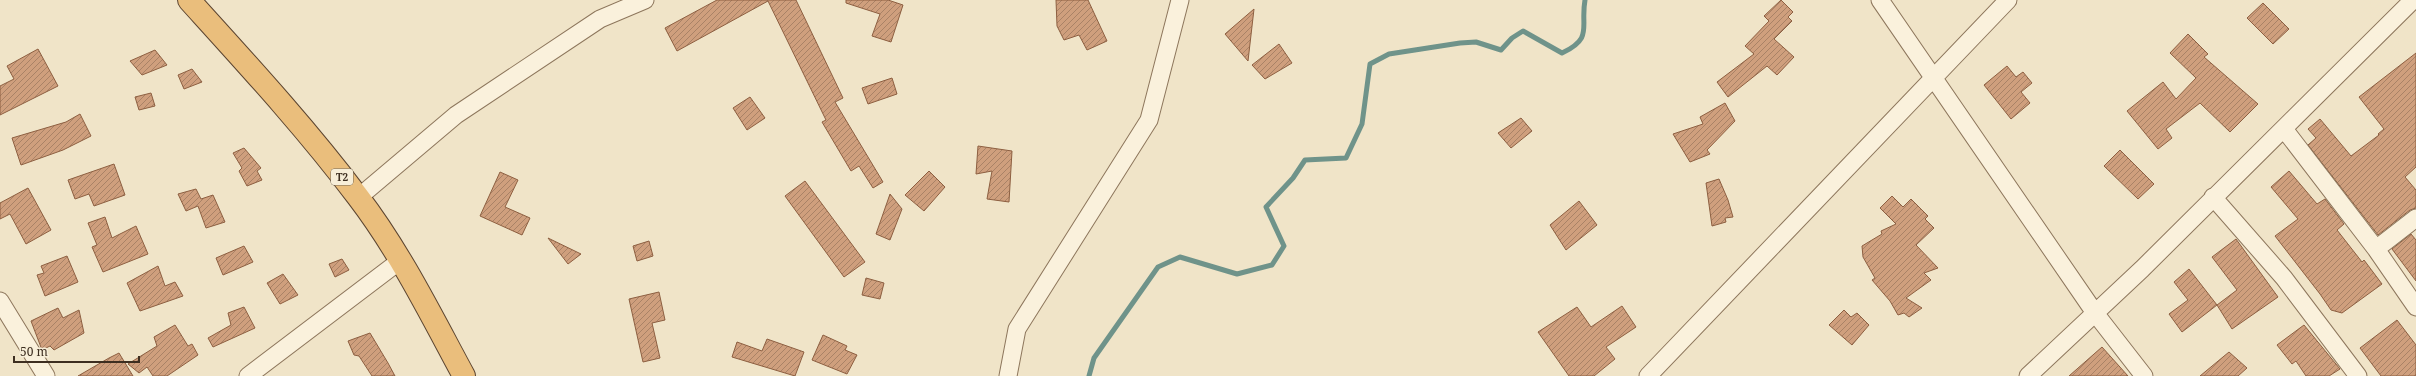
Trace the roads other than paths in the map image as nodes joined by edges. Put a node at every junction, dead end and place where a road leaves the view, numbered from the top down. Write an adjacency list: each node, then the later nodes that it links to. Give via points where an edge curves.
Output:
1 (188, 0): 10 (highway, T2, via 260,78)
2 (645, 0): 7 (street)
3 (1180, 0): 21 (street, via 1149,120 1017,329)
4 (1880, 0): 8 (street)
5 (2008, 0): 8 (street)
6 (2413, 0): 9 (street)
7 (617, 5): 10 (street, via 456,115)
8 (1932, 78): 17 (street); 22 (street)
9 (2284, 129): 11 (street); 13 (street)
10 (359, 197): 14 (highway, T2)
11 (2213, 197): 17 (street); 25 (street, via 2284,278)
12 (2416, 218): 13 (street)
13 (2376, 250): 16 (street)
14 (401, 260): 19 (street); 20 (highway, T2)
15 (0, 301): 18 (street)
16 (2416, 307)
17 (2095, 313): 23 (street); 24 (street)
18 (46, 376)
19 (248, 376)
20 (464, 376)
21 (1008, 376)
22 (1648, 376)
23 (2028, 376)
24 (2144, 376)
25 (2358, 376)

